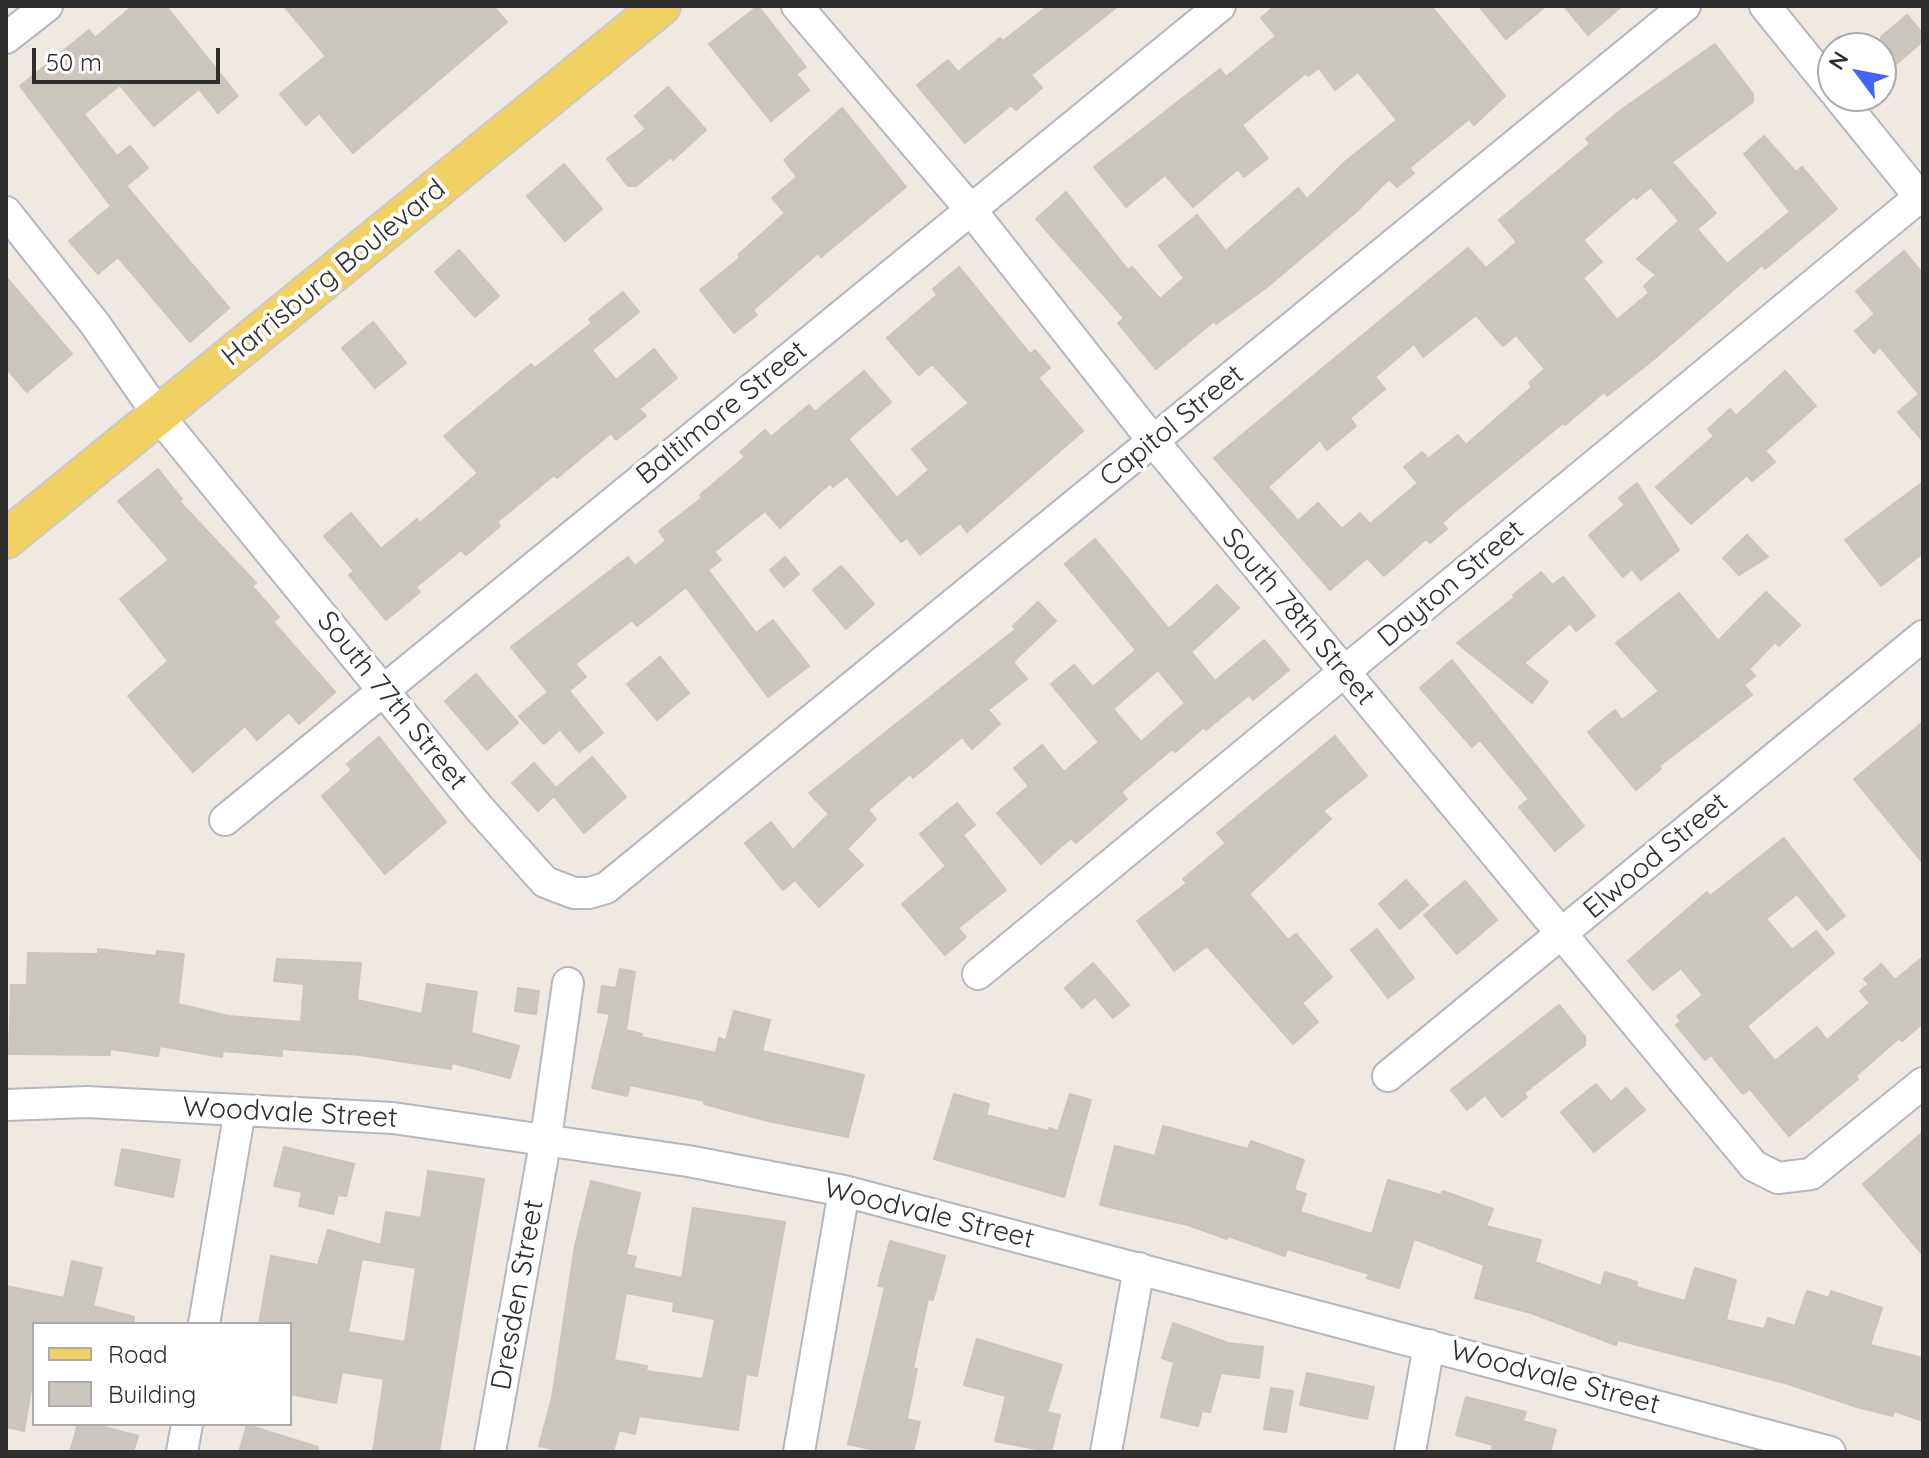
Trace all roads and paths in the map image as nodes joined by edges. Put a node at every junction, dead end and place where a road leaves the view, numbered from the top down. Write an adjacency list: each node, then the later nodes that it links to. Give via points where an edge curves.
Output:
1 (47, 6): 7 (street)
2 (661, 6): 13 (main road, Harrisburg Boulevard)
3 (797, 6): 11 (street, South 78th Street)
4 (1220, 6): 11 (street, Baltimore Street)
5 (1685, 6): 14 (street, Capitol Street)
6 (1765, 6): 8 (street)
7 (6, 38)
8 (1817, 70)
9 (1851, 112): 10 (street)
10 (1922, 197): 17 (street, Dayton Street)
11 (971, 210): 14 (street, South 78th Street); 18 (street, Baltimore Street)
12 (6, 212): 13 (street, South 77th Street)
13 (159, 416): 15 (main road, Harrisburg Boulevard); 18 (street, South 77th Street)
14 (1154, 442): 17 (street, South 78th Street); 20 (street, Capitol Street)
15 (6, 539)
16 (1923, 636): 21 (street, Elwood Street)
17 (1343, 673): 21 (street, South 78th Street); 22 (street, Dayton Street)
18 (383, 689): 19 (street, Baltimore Street); 20 (street, South 77th Street, via 545,882 574,893 606,888)
19 (225, 820)
20 (658, 845)
21 (1564, 932): 24 (street, Elwood Street); 25 (street, South 78th Street, via 1754,1166 1778,1178 1811,1174)
22 (978, 974)
23 (568, 983): 28 (street, Dresden Street)
24 (1388, 1076)
25 (1923, 1083)
26 (6, 1105): 27 (street, Woodvale Street, via 87,1102)
27 (240, 1110): 28 (street, Woodvale Street, via 393,1118); 31 (street)
28 (546, 1138): 29 (street, Woodvale Street); 36 (street, Dresden Street)
29 (844, 1191): 30 (street, Woodvale Street); 37 (street)
30 (1139, 1268): 32 (street, Woodvale Street); 38 (street)
31 (204, 1322)
32 (1429, 1345): 34 (street, Woodvale Street); 39 (street)
33 (187, 1426): 35 (street)
34 (1724, 1438): 40 (street, Woodvale Street)
35 (182, 1452)
36 (490, 1452)
37 (799, 1452)
38 (1106, 1452)
39 (1410, 1452)
40 (1830, 1452)

